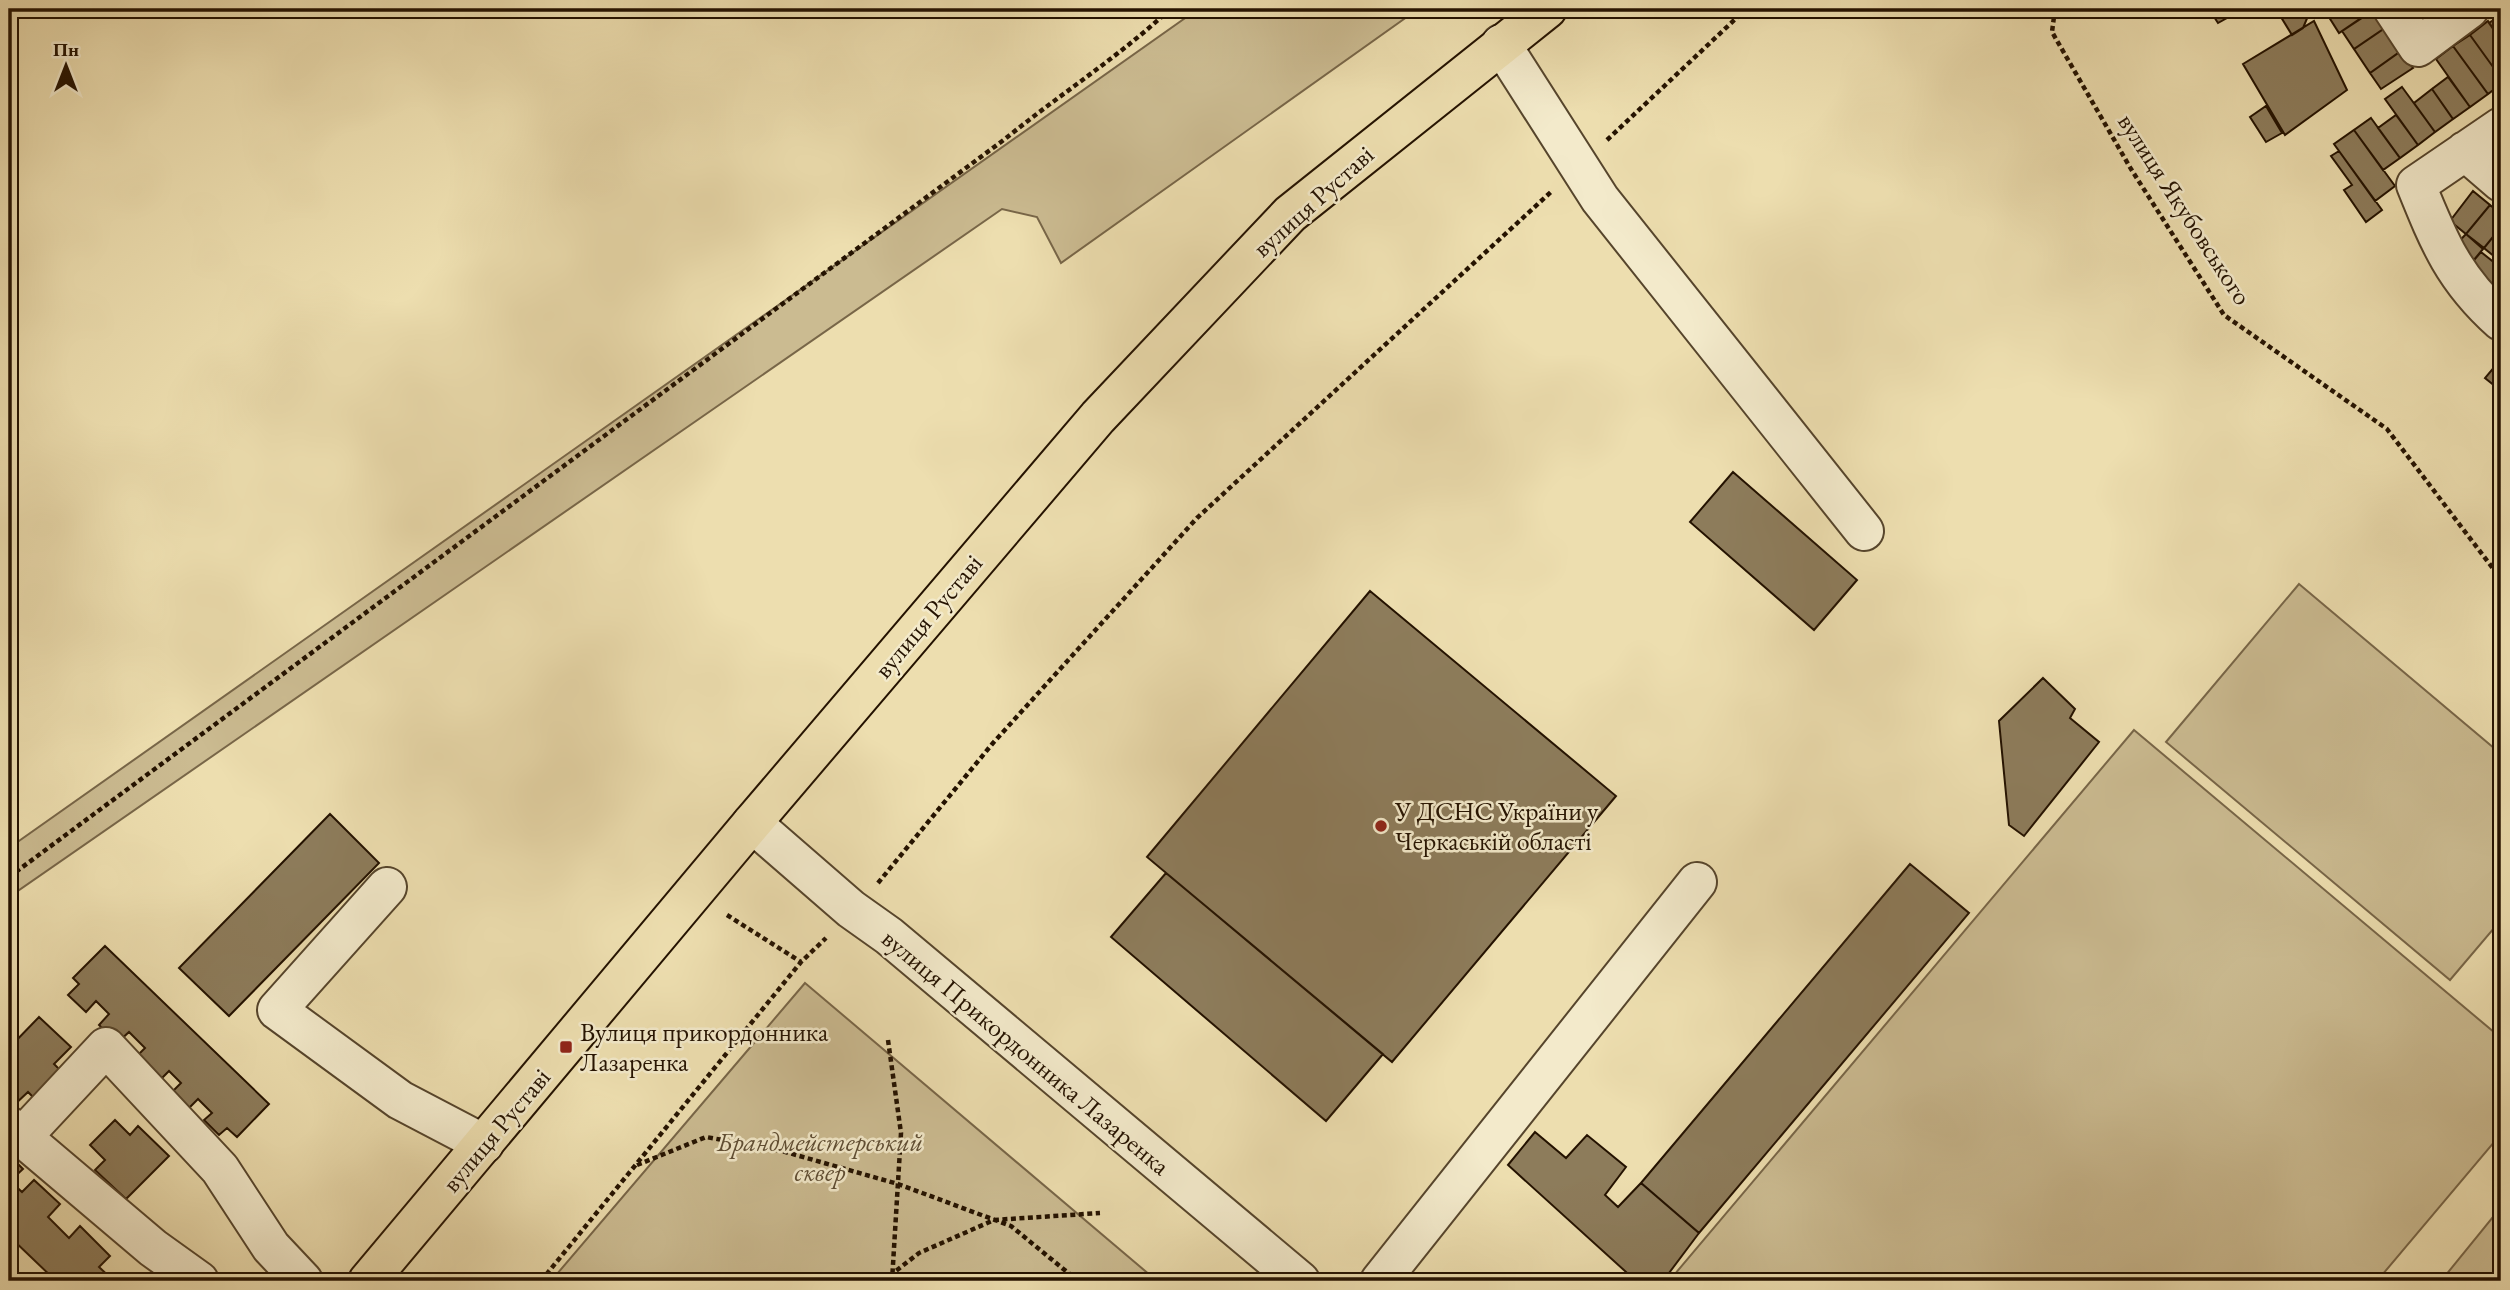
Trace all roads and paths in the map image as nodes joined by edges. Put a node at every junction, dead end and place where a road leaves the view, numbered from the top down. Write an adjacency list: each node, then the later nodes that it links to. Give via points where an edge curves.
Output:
1 (1170, 9): 16 (path, via 994,148)
2 (1547, 9): 7 (main road, вулиця Руставі)
3 (1746, 9): 10 (path)
4 (2055, 9): 14 (path, вулиця Якубовського, via 2052,32 2224,315 2387,429)
5 (2393, 9): 6 (street, via 2418,47)
6 (2469, 9)
7 (1501, 44): 10 (street); 15 (main road, вулиця Руставі, via 1290,214 1098,417)
8 (2501, 127): 9 (street)
9 (2465, 151): 11 (street); 12 (street, via 2416,185 2444,253 2473,295)
10 (1580, 165): 13 (street, via 1600,199); 19 (path, via 1197,518 993,743)
11 (2501, 182)
12 (2501, 321)
13 (1864, 531)
14 (2501, 579)
15 (752, 823): 25 (main road, вулиця Руставі); 39 (street, вулиця Прикордонника Лазаренка)
16 (9, 877)
17 (1697, 882): 40 (street)
18 (387, 887): 25 (street, via 277,1010 400,1100)
19 (874, 888)
20 (727, 915): 22 (path)
21 (829, 935): 22 (path)
22 (801, 962): 26 (path)
23 (888, 1040): 27 (path, via 901,1133)
24 (15, 1132): 31 (street); 32 (street, via 106,1047 220,1169 271,1247)
25 (484, 1144): 33 (main road, вулиця Руставі)
26 (637, 1165): 27 (path, via 706,1137 782,1151); 34 (path)
27 (898, 1184): 29 (path); 30 (path)
28 (1100, 1213): 29 (path)
29 (994, 1220): 30 (path, via 919,1253); 38 (path, via 1011,1226)
30 (894, 1272): 35 (path); 36 (path); 37 (path)
31 (199, 1281)
32 (303, 1281)
33 (368, 1281)
34 (541, 1281)
35 (883, 1281)
36 (892, 1281)
37 (897, 1281)
38 (1078, 1281)
39 (1300, 1281)
40 (1380, 1281)

